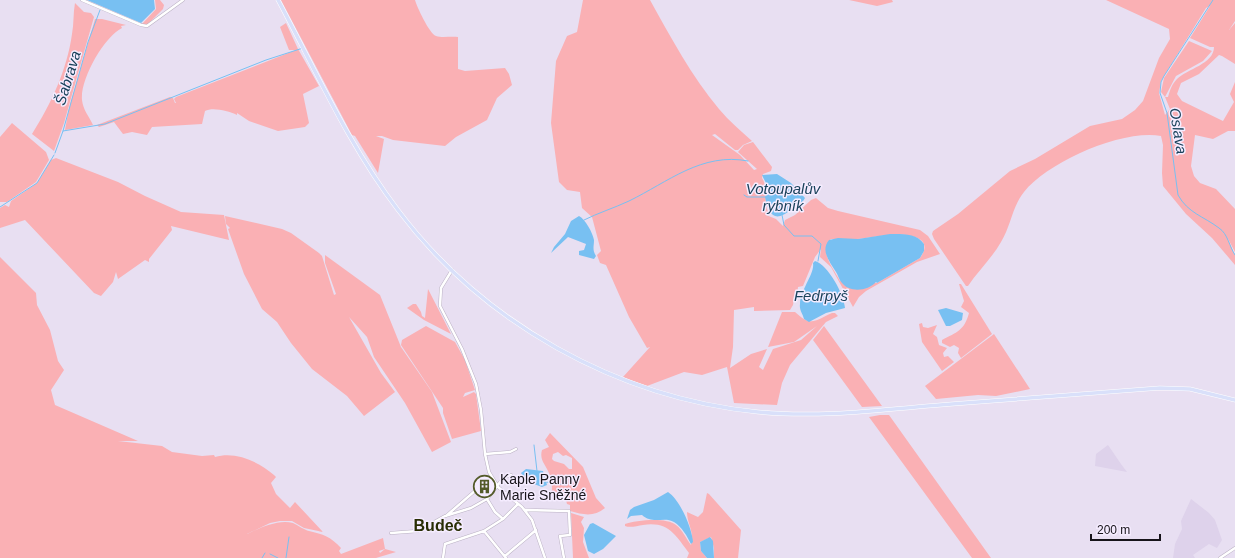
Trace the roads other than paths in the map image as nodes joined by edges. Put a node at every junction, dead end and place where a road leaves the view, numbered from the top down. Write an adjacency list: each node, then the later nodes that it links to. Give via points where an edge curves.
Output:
1 (82, 0): 2 (street, via 134,23 147,26)
2 (183, 0)
3 (278, 0): 4 (main road, via 374,176 409,224)
4 (452, 270): 5 (main road, via 517,323 585,363 669,395 734,408 775,413 840,413 1160,388 1190,388); 7 (street, via 441,288 440,306 476,384)
5 (1235, 400)
6 (516, 449): 7 (street, via 510,452)
7 (485, 454): 9 (street)
8 (511, 475): 10 (street, via 504,477)
9 (491, 477): 10 (street); 14 (street)
10 (498, 487): 11 (street); 12 (street)
11 (487, 499): 14 (street, via 466,510); 15 (street)
12 (518, 504): 13 (street); 15 (street)
13 (525, 510): 16 (street); 23 (street, via 569,511 570,535 560,536)
14 (445, 516): 18 (street, via 418,531)
15 (503, 519): 17 (street)
16 (536, 530): 20 (street); 22 (street)
17 (484, 532): 20 (street); 21 (street, via 445,544)
18 (391, 533)
19 (1235, 548): 24 (street)
20 (506, 557)
21 (443, 558)
22 (545, 558)
23 (564, 558)
24 (1220, 558)

